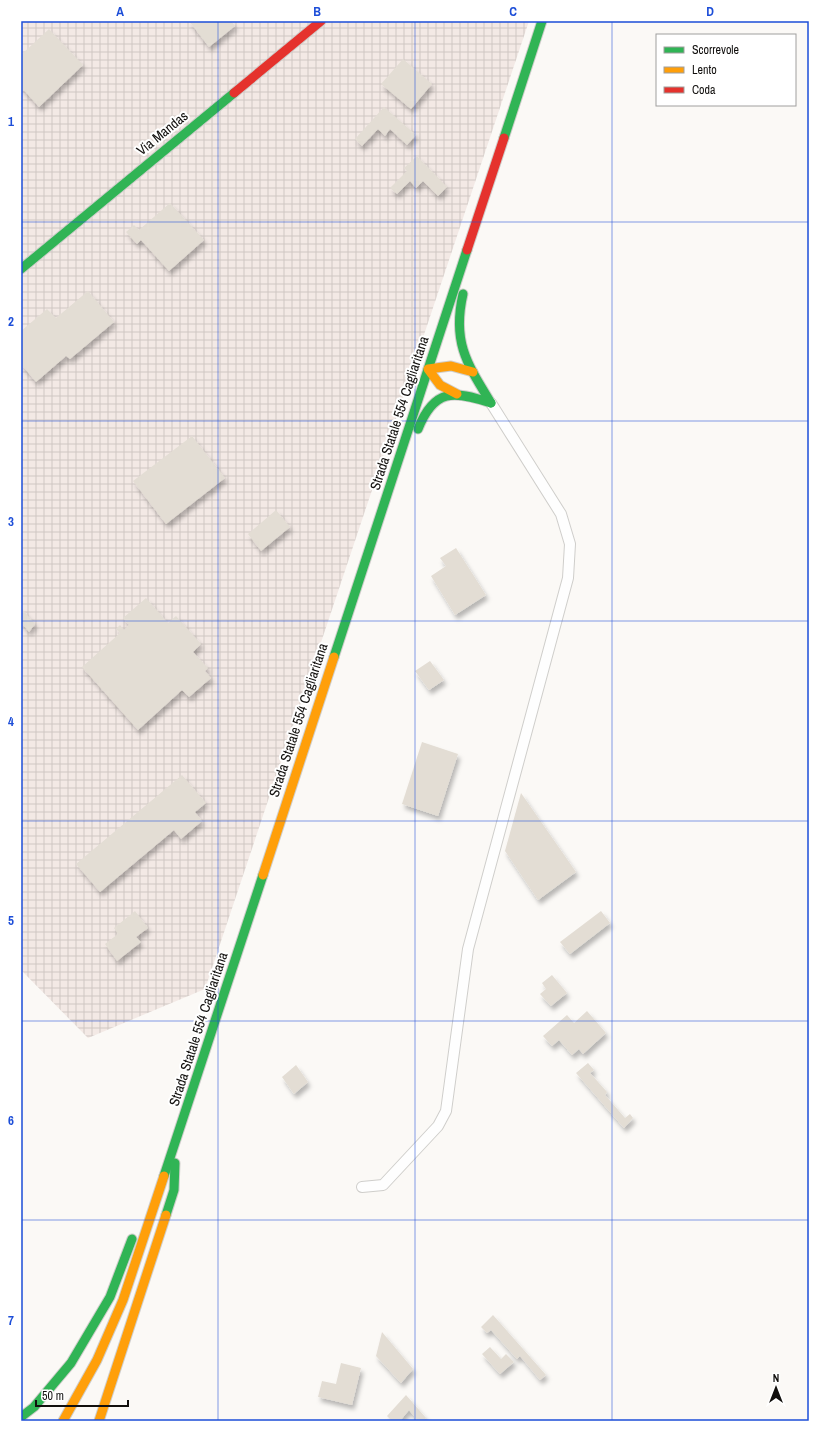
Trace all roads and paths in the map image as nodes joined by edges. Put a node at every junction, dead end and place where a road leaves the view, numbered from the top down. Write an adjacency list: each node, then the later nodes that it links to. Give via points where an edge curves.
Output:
1 (321, 21): 5 (main road, Via Mandas)
2 (542, 21): 3 (main road, Strada Statale 554 Cagliaritana)
3 (492, 174): 4 (main road, via 487,217); 7 (main road, Strada Statale 554 Cagliaritana)
4 (476, 254)
5 (21, 268)
6 (466, 284): 8 (main road, via 458,326 460,343)
7 (428, 369): 8 (main road, via 451,366); 9 (main road, via 440,387); 11 (main road, Strada Statale 554 Cagliaritana)
8 (473, 372): 10 (main road)
9 (457, 394): 10 (main road, via 469,394); 11 (main road, via 442,396 430,405 422,417 401,482)
10 (492, 402): 13 (street, via 561,514 570,544 568,578 468,949 446,1111 438,1126 383,1185)
11 (378, 522): 12 (main road, Strada Statale 554 Cagliaritana)
12 (176, 1141): 14 (main road, via 154,1183 110,1297 70,1363 34,1406); 15 (main road, Strada Statale 554 Cagliaritana, via 122,1300 97,1360); 16 (main road, via 174,1190)
13 (362, 1187)
14 (21, 1417)
15 (63, 1421)
16 (99, 1421)

